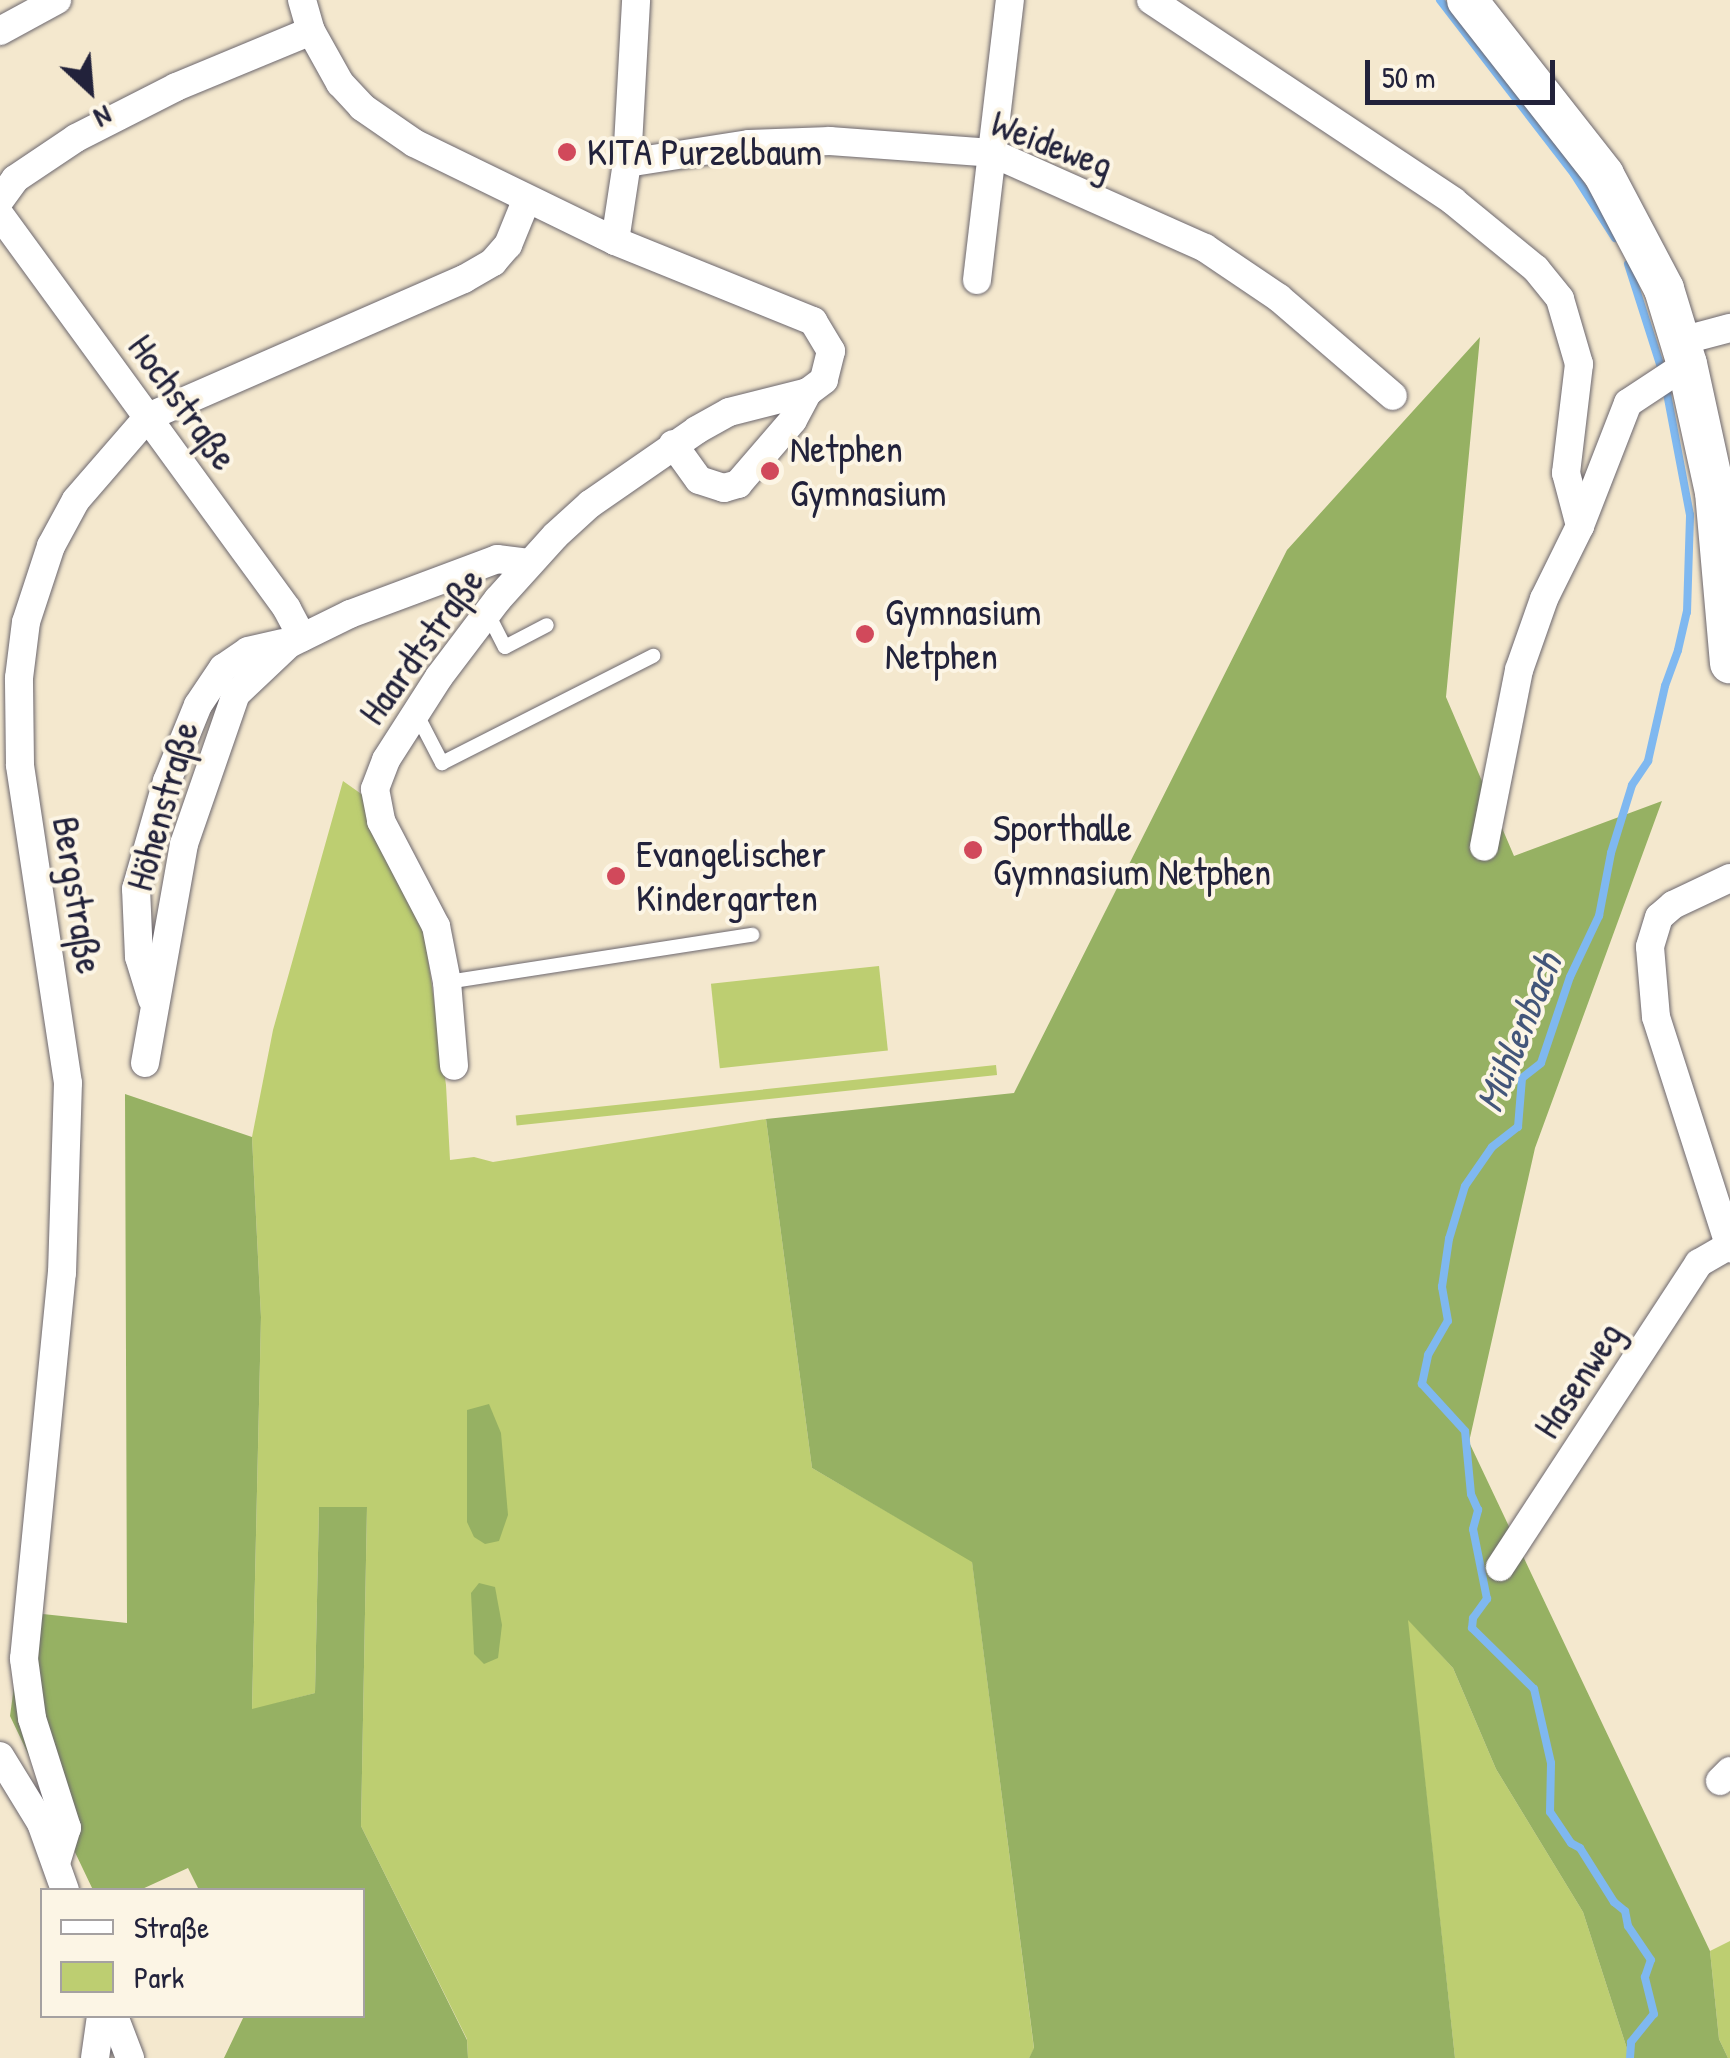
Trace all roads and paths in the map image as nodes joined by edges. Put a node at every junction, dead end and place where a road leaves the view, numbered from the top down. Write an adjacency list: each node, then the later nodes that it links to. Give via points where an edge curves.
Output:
1 (58, 0): 7 (street)
2 (302, 0): 8 (street)
3 (636, 0): 10 (street)
4 (1010, 0): 9 (street)
5 (1152, 0): 22 (street, via 1453,201 1536,269 1560,299 1579,364 1566,472)
6 (1477, 4): 17 (main road, via 1622,203 1664,289)
7 (0, 31)
8 (311, 31): 11 (street, via 76,138 15,180); 12 (street, via 362,107 414,143)
9 (992, 153): 10 (street, Weideweg, via 830,141 749,144); 15 (street); 19 (street, Weideweg, via 1205,248 1279,298)
10 (627, 163): 14 (street)
11 (0, 200)
12 (526, 201): 14 (street); 20 (street, Bergstraße, via 508,245 464,279)
13 (0, 215): 20 (street, Hochstraße)
14 (615, 241): 18 (street, via 813,321 832,351 824,380)
15 (977, 280)
16 (1730, 328): 17 (street)
17 (1684, 352): 22 (street, via 1628,403); 28 (main road, via 1715,492)
18 (808, 392): 21 (street, Haardtstraße, via 730,412); 21 (street, via 738,484 724,488 698,480)
19 (1393, 396)
20 (148, 417): 26 (street, Hochstraße, via 288,609); 39 (street, Bergstraße, via 76,500 51,546 26,622 20,678 20,765 68,1083 62,1273 24,1659 32,1718 67,1828)
21 (673, 444): 23 (street, Haardtstraße, via 590,504)
22 (1580, 526): 30 (street, via 1544,598 1519,670)
23 (529, 562): 24 (street, Haardtstraße); 26 (street, Höhenstraße, via 497,558)
24 (487, 613): 25 (lane, via 505,647); 29 (street, Haardtstraße)
25 (547, 625)
26 (295, 640): 34 (street, Höhenstraße, via 236,694 224,724 184,844)
27 (653, 656): 29 (lane, via 442,762)
28 (1730, 663)
29 (414, 710): 33 (street, Haardtstraße, via 375,789 380,821 428,904)
30 (1484, 847)
31 (1730, 878): 36 (street, via 1659,916 1650,948 1656,1017)
32 (752, 935): 33 (lane)
33 (447, 982): 35 (street, Haardtstraße)
34 (145, 1063)
35 (454, 1066)
36 (1730, 1246): 37 (street, Hasenweg, via 1699,1263)
37 (1500, 1567)
38 (0, 1756): 39 (street)
39 (56, 1860): 40 (street)
40 (64, 1888)
41 (101, 2018): 43 (street)
42 (115, 2018): 44 (street)
43 (95, 2058)
44 (130, 2058)

